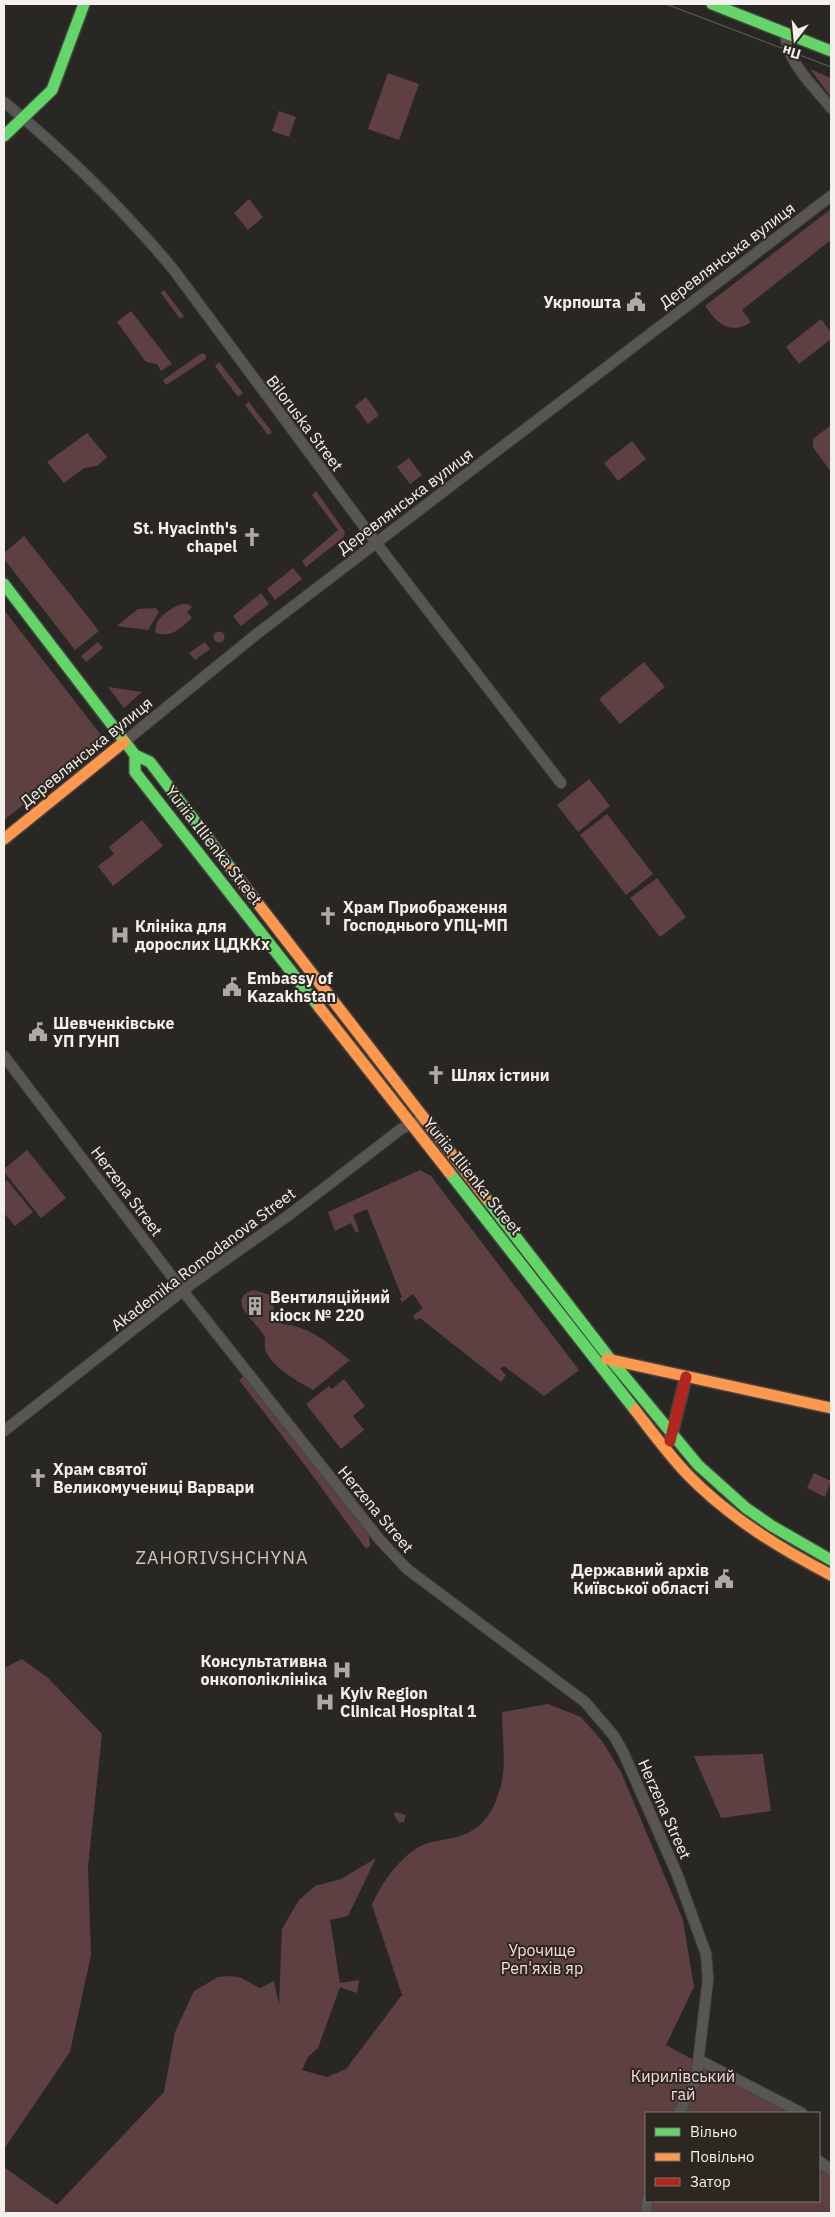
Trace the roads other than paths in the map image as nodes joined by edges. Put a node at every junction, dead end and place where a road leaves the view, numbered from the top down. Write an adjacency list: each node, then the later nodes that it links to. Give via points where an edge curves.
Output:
1 (84, 4): 7 (main road, via 52,90)
2 (712, 4): 3 (main road)
3 (785, 32): 4 (main road); 6 (street, via 787,50 793,61)
4 (831, 51)
5 (4, 102): 7 (street, Biloruska Street)
6 (831, 108)
7 (23, 118): 8 (main road); 10 (street, Biloruska Street, via 150,242)
8 (4, 136)
9 (831, 196): 10 (street, Деревлянська вулиця)
10 (376, 542): 12 (street, Деревлянська вулиця); 14 (street, Biloruska Street)
11 (4, 584): 12 (main road, Yuriia Illienka Street)
12 (124, 742): 13 (main road, Yuriia Illienka Street); 15 (main road, Деревлянська вулиця)
13 (134, 755): 17 (main road, Yuriia Illienka Street, via 150,762); 18 (main road, Yuriia Illienka Street, via 135,772)
14 (560, 783)
15 (4, 839)
16 (4, 1056): 19 (street, Herzena Street)
17 (425, 1118): 18 (street, Akademika Romodanova Street); 21 (main road, Yuriia Illienka Street)
18 (412, 1125): 19 (street, Akademika Romodanova Street, via 401,1129 289,1215); 20 (main road, Yuriia Illienka Street)
19 (183, 1290): 24 (street, Akademika Romodanova Street); 29 (street, Herzena Street, via 406,1569 585,1702 614,1736 677,1874 706,1954 708,1979)
20 (594, 1358): 21 (main road); 26 (main road, Yuriia Illienka Street)
21 (611, 1360): 22 (main road); 25 (main road, Yuriia Illienka Street)
22 (686, 1377): 23 (main road); 25 (main road)
23 (831, 1408)
24 (4, 1431)
25 (673, 1436): 26 (main road); 27 (main road, Yuriia Illienka Street, via 698,1465 746,1508)
26 (665, 1449): 28 (main road, Yuriia Illienka Street, via 699,1486 744,1523 777,1546)
27 (831, 1560)
28 (831, 1575)
29 (699, 2060): 30 (street, Herzena Street, via 696,2080); 31 (street)
30 (680, 2112)
31 (800, 2112)
32 (820, 2162): 33 (street)
33 (831, 2170)

